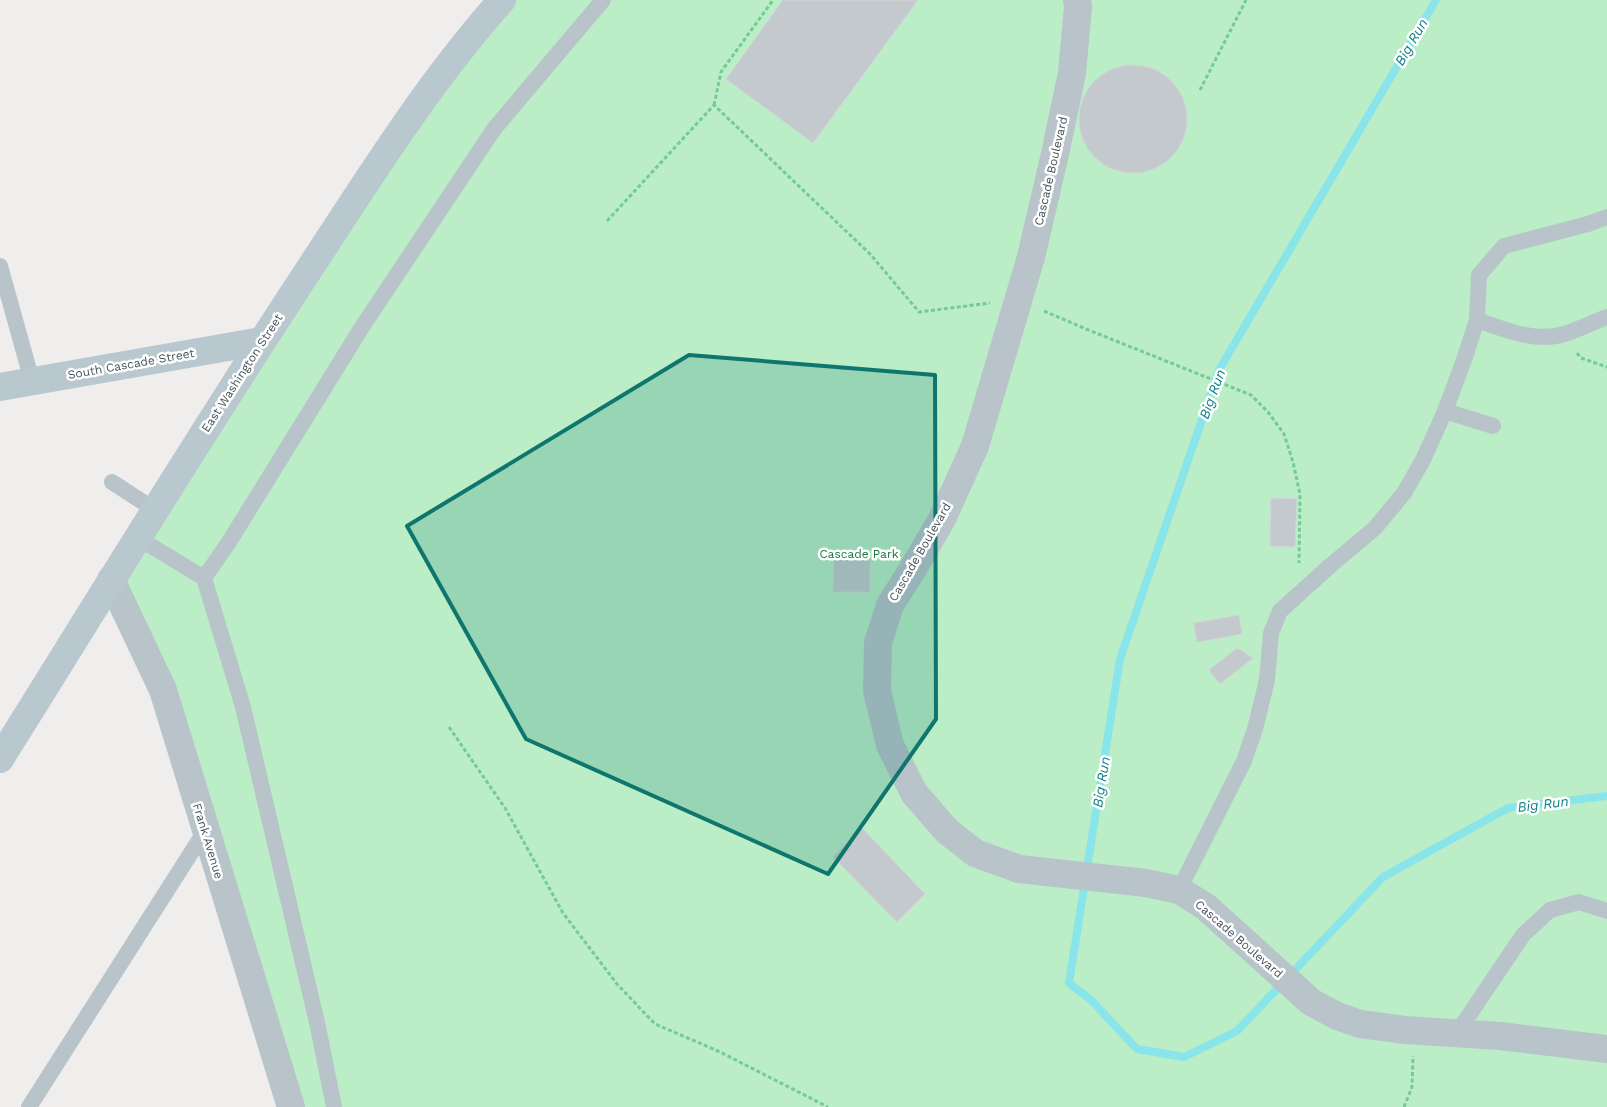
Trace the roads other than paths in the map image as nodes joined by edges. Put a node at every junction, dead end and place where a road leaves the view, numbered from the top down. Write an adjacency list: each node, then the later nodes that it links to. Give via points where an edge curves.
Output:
1 (502, 0): 8 (main road, East Washington Street, via 410,117)
2 (604, 0): 16 (lane, via 494,129 362,327)
3 (1077, 0): 20 (street, Cascade Boulevard, via 1072,73 1031,257 975,446 942,518 890,605 878,644 877,691 890,745 914,793 946,831 975,853 1020,869 1146,883)
4 (1607, 217): 7 (lane, via 1504,246 1479,275)
5 (0, 266): 9 (lane)
6 (1607, 317): 7 (lane, via 1564,334 1543,337 1520,334)
7 (1477, 320): 11 (lane)
8 (262, 341): 9 (main road, South Cascade Street); 14 (main road, East Washington Street)
9 (32, 381): 10 (main road, South Cascade Street)
10 (0, 387)
11 (1445, 411): 12 (lane); 20 (lane, via 1404,494 1376,528 1280,611 1271,633 1267,680 1244,761)
12 (1493, 426)
13 (112, 482): 14 (lane)
14 (156, 510): 15 (main road, East Washington Street)
15 (138, 538): 16 (lane); 17 (main road, East Washington Street)
16 (204, 578): 26 (lane, via 243,707)
17 (112, 580): 18 (main road, East Washington Street); 19 (street, Frank Avenue, via 163,690)
18 (0, 758)
19 (205, 831): 24 (lane); 25 (street, Frank Avenue)
20 (1179, 890): 22 (street, Cascade Boulevard, via 1206,907 1311,1002 1337,1016 1360,1024)
21 (1607, 911): 22 (lane, via 1579,902 1550,910 1523,935)
22 (1457, 1033): 23 (street, Cascade Boulevard)
23 (1607, 1049)
24 (29, 1107)
25 (291, 1107)
26 (334, 1107)

